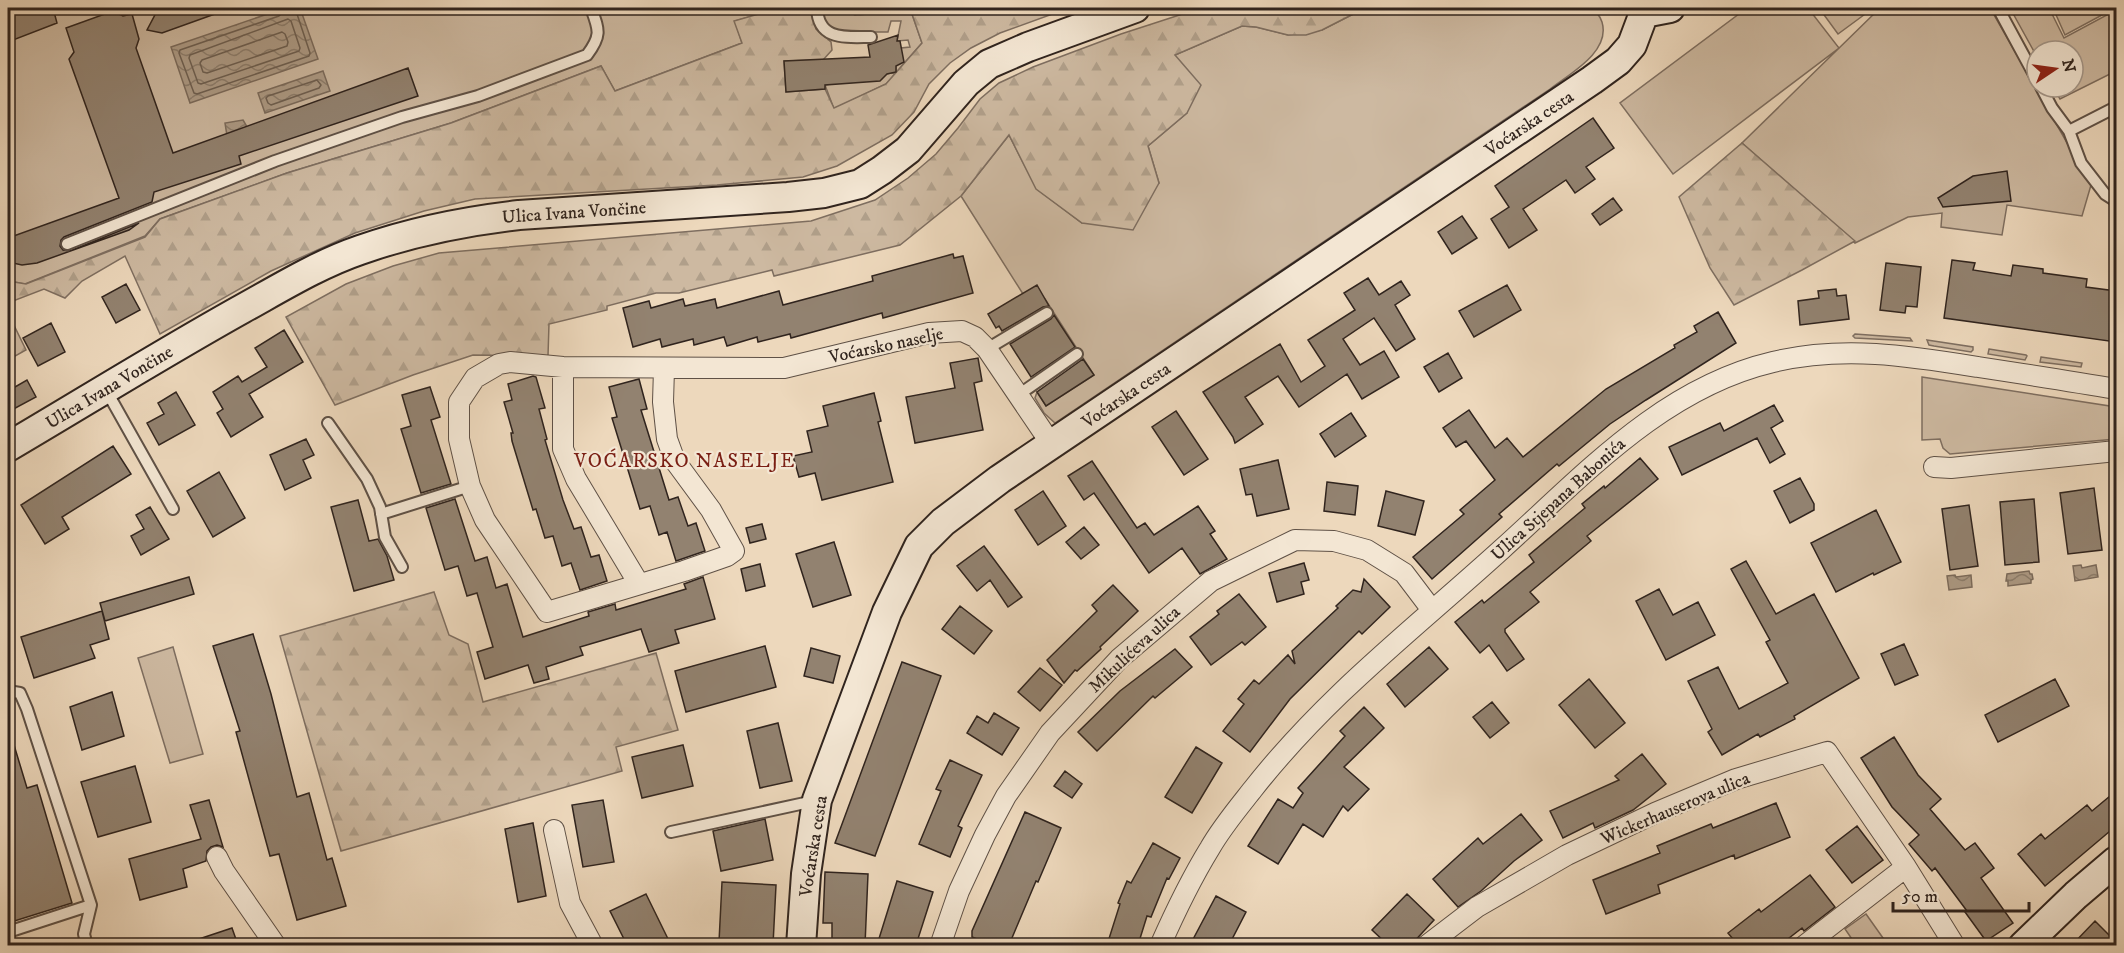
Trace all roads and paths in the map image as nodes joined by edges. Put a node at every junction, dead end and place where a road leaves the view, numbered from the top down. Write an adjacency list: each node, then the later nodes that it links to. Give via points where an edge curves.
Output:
1 (591, 8): 12 (lane, via 599,32 587,55 478,96 402,117 275,161)
2 (816, 8): 6 (lane, via 822,28 835,36)
3 (1135, 8): 19 (street, Ulica Ivana Vončine, via 989,64 966,83 908,150 860,184 788,197 519,215 424,231 360,250 313,270)
4 (1998, 8): 7 (lane)
5 (1650, 9): 22 (street, Voćarska cesta, via 1632,45 1592,80)
6 (871, 37)
7 (2025, 58)
8 (2047, 99): 10 (lane)
9 (2116, 107): 10 (lane)
10 (2069, 131): 11 (lane, via 2081,163 2105,194)
11 (2116, 201)
12 (67, 244)
13 (1047, 313): 14 (lane)
14 (987, 350): 17 (street, Voćarsko naselje, via 975,337 962,331 929,333 784,368); 20 (street, Voćarsko naselje)
15 (1077, 354): 20 (lane)
16 (563, 367): 17 (street, Voćarsko naselje); 26 (street, Voćarsko naselje, via 510,362 475,378 459,402 459,439); 30 (street, via 563,449 576,479)
17 (664, 369): 30 (street, Voćarsko naselje, via 667,439 675,461 711,510 734,551)
18 (2116, 388): 31 (street, Ulica Stjepana Babonića, via 1880,353 1825,354 1771,362 1729,377 1652,418 1582,474)
19 (106, 390): 23 (street, Ulica Ivana Vončine); 27 (lane)
20 (1017, 396): 22 (street, Voćarsko naselje)
21 (328, 423): 28 (lane, via 368,479)
22 (1052, 445): 33 (street, Voćarska cesta, via 966,504 920,546 887,612)
23 (8, 447)
24 (2116, 451): 25 (street)
25 (1934, 467)
26 (470, 486): 28 (lane); 30 (street, Voćarsko naselje, via 485,520 547,612)
27 (173, 509)
28 (381, 514): 29 (lane, via 385,537)
29 (402, 567)
30 (639, 584)
31 (1432, 610): 45 (street, Mikulićeva ulica, via 1404,573 1388,561 1367,550 1334,541 1295,540 1211,581 1119,659 1050,733 1006,796 985,836 959,891); 46 (street, Ulica Stjepana Babonića, via 1338,693 1263,776 1211,846)
32 (8, 692): 39 (lane, via 20,693 27,709)
33 (818, 800): 35 (lane); 44 (street, Voćarska cesta, via 806,873)
34 (554, 830): 43 (street, via 570,903)
35 (671, 832)
36 (217, 857): 42 (street)
37 (2116, 861): 50 (street)
38 (1906, 867): 47 (street, Wickerhauserova ulica, via 1827,752 1736,779 1577,850 1477,907); 48 (street); 49 (street, Wickerhauserova ulica)
39 (92, 905): 40 (lane); 41 (lane, via 84,933)
40 (8, 932)
41 (87, 945)
42 (276, 945)
43 (593, 945)
44 (801, 945)
45 (940, 945)
46 (1160, 945)
47 (1426, 945)
48 (1804, 945)
49 (1955, 945)
50 (2024, 945)

